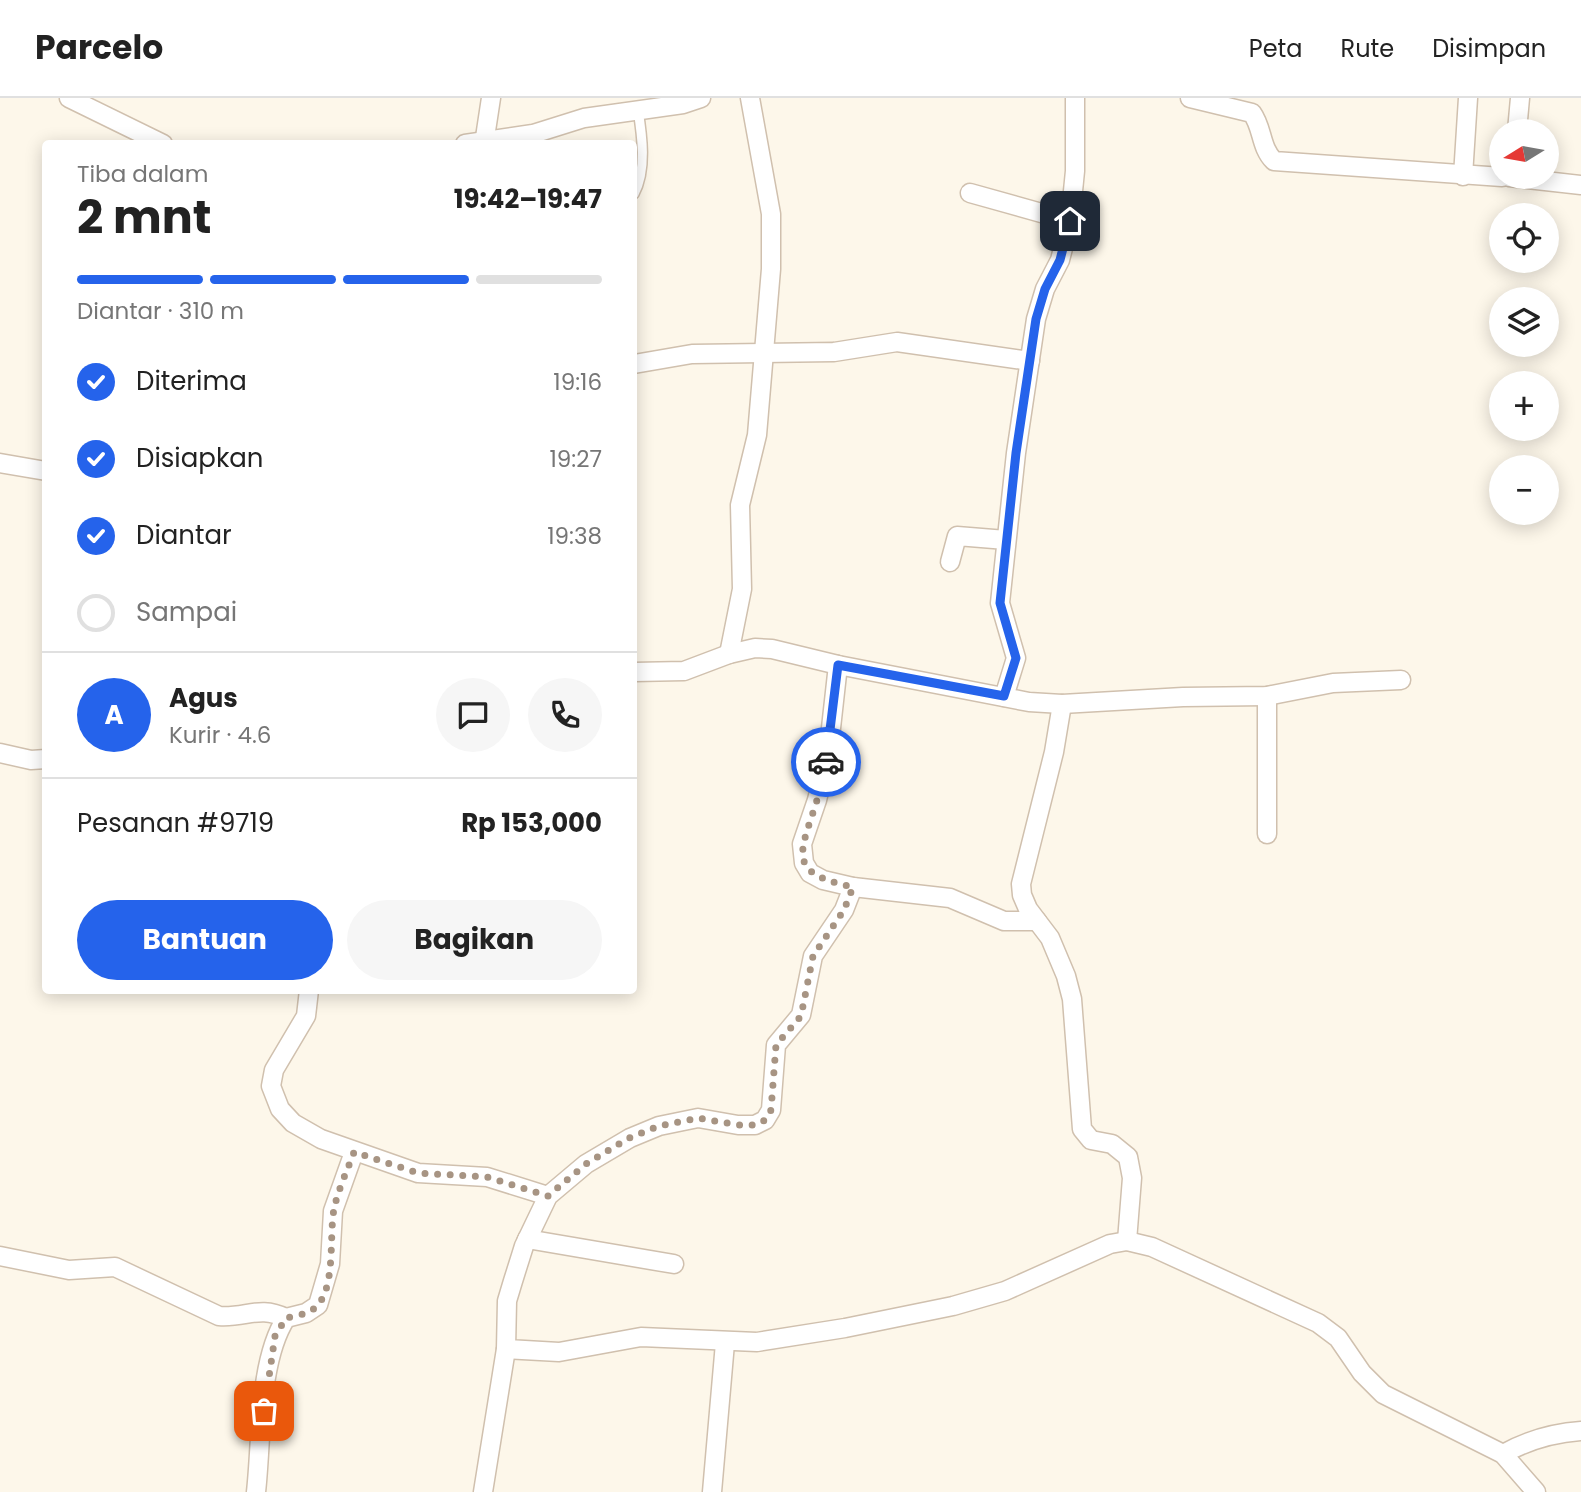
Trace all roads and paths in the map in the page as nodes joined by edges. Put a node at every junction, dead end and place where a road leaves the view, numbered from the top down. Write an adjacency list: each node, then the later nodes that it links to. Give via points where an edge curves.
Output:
1 (69, 98): 11 (street)
2 (491, 98): 12 (street)
3 (701, 98): 9 (street)
4 (750, 98): 21 (street, via 771,214)
5 (1075, 98): 20 (street)
6 (1190, 98): 14 (street, via 1252,113 1274,160)
7 (1468, 98): 14 (street)
8 (1520, 98): 10 (street)
9 (638, 108): 13 (street); 16 (lane, via 642,135)
10 (1518, 119)
11 (155, 140)
12 (485, 140)
13 (497, 140)
14 (1463, 176): 15 (street)
15 (1489, 177)
16 (637, 180)
17 (1559, 183): 18 (street)
18 (1581, 185)
19 (970, 193): 20 (street)
20 (1070, 221): 22 (street, via 1036,319)
21 (764, 355): 22 (street, via 834,352 897,342); 23 (street, via 692,354); 28 (street, via 757,435 740,505 742,589)
22 (1030, 361): 26 (street)
23 (637, 363)
24 (0, 463): 25 (street)
25 (42, 470)
26 (1006, 540): 27 (street, via 957,536); 32 (street, via 1000,603 1016,658)
27 (950, 562)
28 (729, 654): 29 (street, via 772,649); 30 (street, via 684,671)
29 (838, 665): 32 (street); 38 (street, via 828,755 802,844 810,873)
30 (637, 672)
31 (1401, 680): 33 (street, via 1333,683)
32 (1004, 696): 34 (street)
33 (1267, 696): 34 (street); 37 (street)
34 (1062, 704): 39 (street, via 1021,884)
35 (0, 753): 36 (street)
36 (42, 759)
37 (1268, 834)
38 (853, 887): 39 (street, via 950,898 1004,921); 42 (street, via 844,910 813,956 801,1016 776,1045 771,1110 765,1120 738,1125 698,1118 659,1126 586,1164)
39 (1037, 921): 44 (street, via 1060,959 1072,999 1082,1129 1091,1140 1112,1144 1128,1157 1132,1178)
40 (309, 994): 41 (street, via 306,1016 274,1070 273,1098 293,1123)
41 (354, 1152): 42 (street, via 418,1173 487,1177); 47 (street, via 333,1211 330,1264 318,1305)
42 (548, 1196): 43 (street)
43 (527, 1239): 46 (street); 49 (street, via 508,1301)
44 (1128, 1241): 48 (street, via 1110,1244 1005,1291 953,1306 783,1338); 51 (street, via 1152,1247 1318,1323 1338,1338 1382,1394)
45 (0, 1256): 47 (street, via 69,1270 115,1267 219,1317 261,1310)
46 (674, 1264)
47 (286, 1318): 52 (street, via 275,1336 268,1370)
48 (725, 1343): 49 (street, via 641,1337 559,1352); 54 (street)
49 (506, 1349): 53 (street)
50 (1581, 1431): 51 (street, via 1547,1435)
51 (1503, 1454): 55 (street)
52 (256, 1492)
53 (483, 1492)
54 (712, 1492)
55 (1536, 1492)

